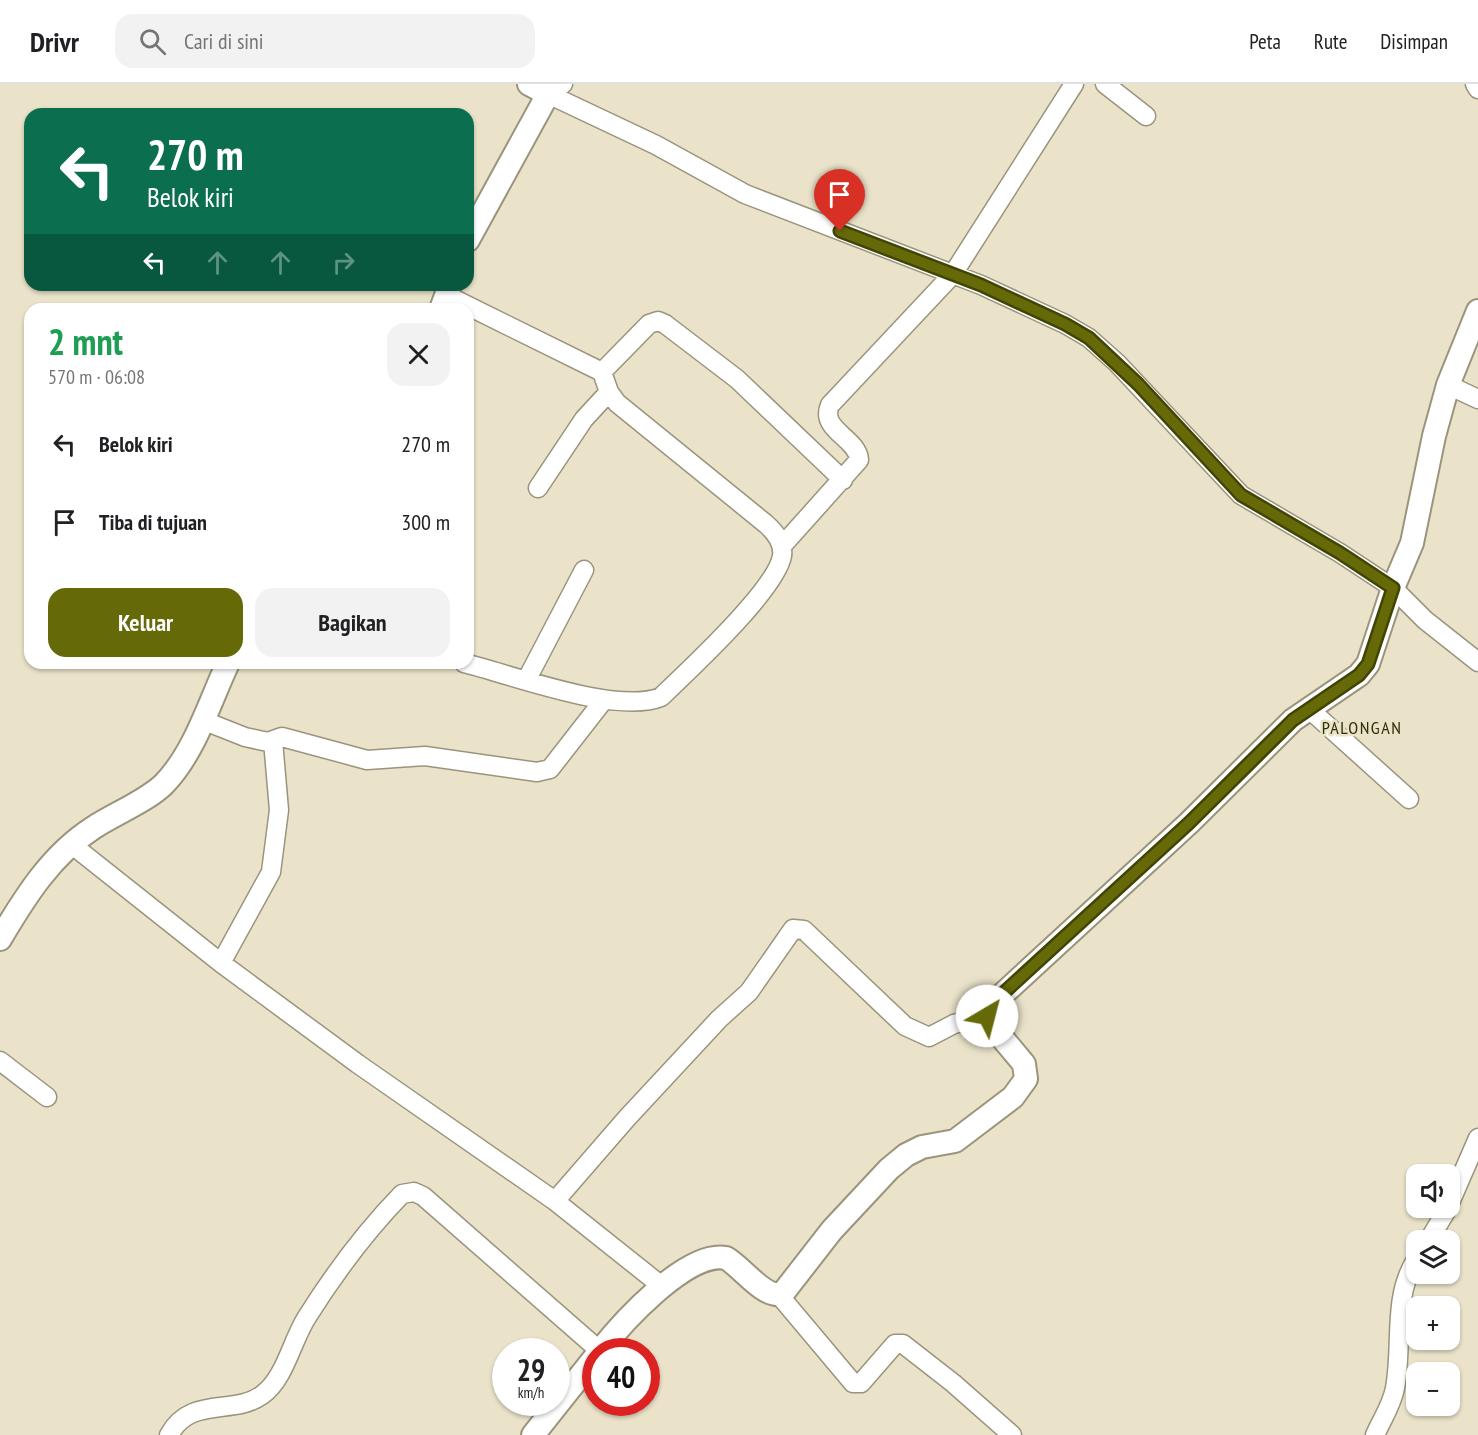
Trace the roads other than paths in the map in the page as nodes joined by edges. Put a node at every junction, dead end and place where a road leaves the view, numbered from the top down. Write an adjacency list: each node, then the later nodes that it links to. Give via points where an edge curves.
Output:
1 (1074, 84): 8 (street)
2 (1105, 84): 6 (street)
3 (1475, 84): 5 (street)
4 (547, 87): 7 (street); 8 (street, via 745,194)
5 (1478, 89)
6 (1146, 116)
7 (474, 228)
8 (953, 274): 17 (street, via 830,405 830,423 859,456 857,465); 21 (street, via 1042,312 1089,338 1138,384 1241,495)
9 (446, 296): 10 (street)
10 (460, 303)
11 (474, 310): 13 (street)
12 (1478, 311): 14 (street)
13 (602, 372): 15 (street); 17 (street, via 649,324 665,324 738,379)
14 (1448, 385): 16 (street); 21 (street, via 1412,543)
15 (609, 392): 18 (street, via 584,419); 19 (street, via 617,403 775,532)
16 (1478, 399)
17 (843, 480): 19 (street)
18 (538, 488)
19 (782, 546): 26 (street, via 777,568 752,605 661,697 638,703)
20 (584, 570): 25 (street)
21 (1393, 588): 22 (street, via 1425,620); 27 (street, via 1368,664 1346,685)
22 (1478, 662)
23 (474, 666): 25 (street)
24 (225, 669): 28 (street)
25 (527, 679): 26 (street)
26 (603, 701): 29 (street, via 544,772 425,756 367,760 282,737)
27 (1308, 708): 30 (street); 34 (street, via 1133,876 999,997)
28 (202, 720): 29 (street, via 245,737); 31 (street, via 189,750 162,787)
29 (273, 741): 33 (street, via 279,810 271,872)
30 (1409, 799)
31 (70, 844): 32 (street, via 47,868); 33 (street)
32 (0, 939)
33 (220, 963): 39 (street)
34 (987, 1016): 39 (street, via 923,1036 905,1026 804,930 793,929 749,992 665,1077); 42 (street, via 991,1027 1023,1065 1024,1086 955,1141 922,1147 906,1155 832,1230 788,1289)
35 (0, 1061): 36 (street)
36 (47, 1097)
37 (1478, 1138): 38 (street)
38 (1460, 1179)
39 (555, 1202): 41 (street)
40 (1406, 1283): 49 (street, via 1395,1389)
41 (663, 1287): 42 (street, via 695,1264 719,1257 734,1262 765,1291); 43 (street)
42 (779, 1295): 48 (street, via 850,1382 861,1383 892,1346 903,1344)
43 (610, 1338)
44 (582, 1339): 46 (street, via 423,1196 414,1192 402,1194 321,1294 273,1384 261,1396 247,1402 205,1407 185,1417)
45 (582, 1373): 47 (street)
46 (169, 1435)
47 (533, 1435)
48 (1012, 1435)
49 (1376, 1435)

